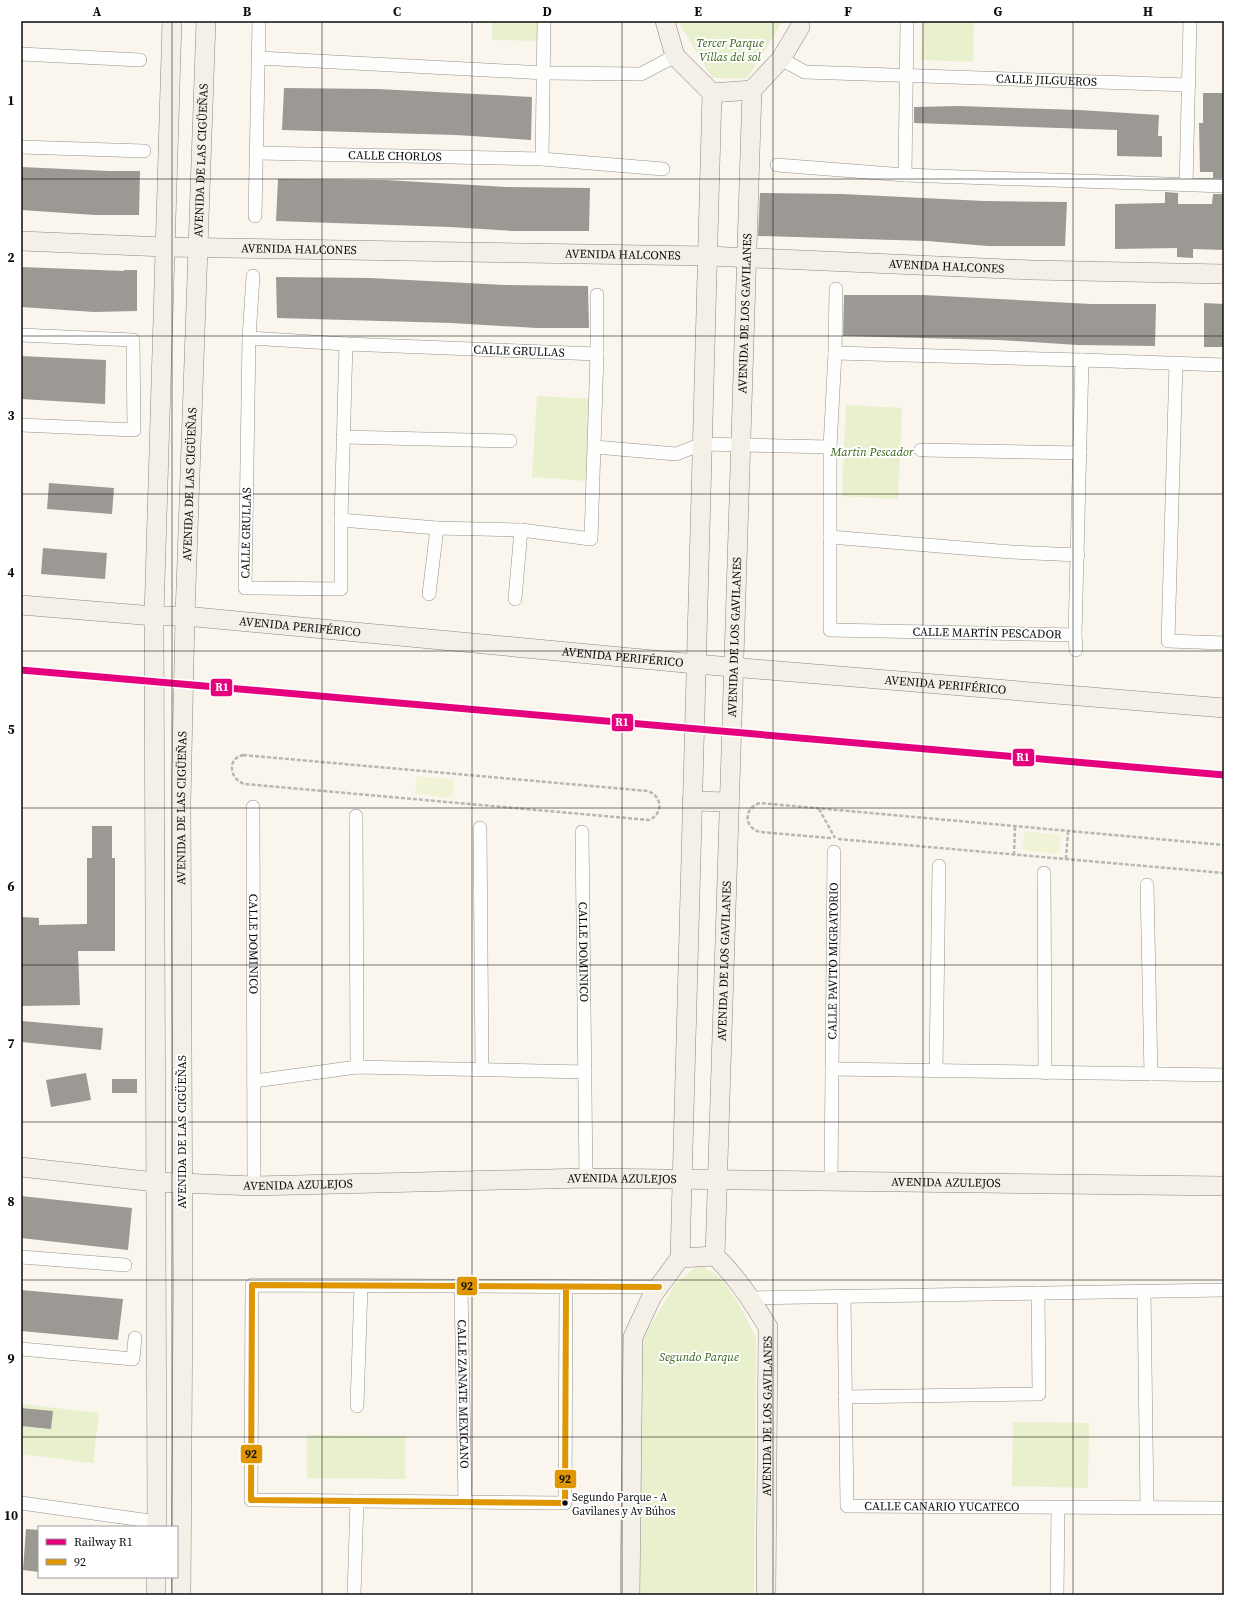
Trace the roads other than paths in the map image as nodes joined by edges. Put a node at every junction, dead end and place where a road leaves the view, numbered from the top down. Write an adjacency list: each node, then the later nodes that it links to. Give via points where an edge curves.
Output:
1 (172, 21): 30 (main road)
2 (206, 21): 31 (main road, AVENIDA DE LAS CIGÜEÑAS)
3 (259, 21): 11 (street)
4 (544, 21): 14 (street)
5 (665, 21): 10 (main road)
6 (800, 21): 12 (main road, via 800,27)
7 (907, 21): 15 (street)
8 (1190, 21): 16 (street)
9 (21, 54): 13 (street)
10 (675, 56): 14 (street, via 641,74); 18 (main road)
11 (259, 58): 14 (street); 21 (street)
12 (781, 59): 15 (street, CALLE JILGUEROS, via 806,72); 17 (main road)
13 (140, 60)
14 (544, 73): 22 (street)
15 (905, 75): 16 (street, CALLE JILGUEROS); 25 (street)
16 (1189, 85): 26 (street)
17 (752, 90): 18 (main road); 33 (main road, AVENIDA DE LOS GAVILANES)
18 (712, 93): 32 (main road)
19 (21, 147): 20 (street)
20 (144, 151)
21 (257, 153): 22 (street, CALLE CHORLOS); 28 (street)
22 (542, 159): 24 (street, CALLE CHORLOS)
23 (776, 165): 25 (street)
24 (663, 168)
25 (905, 175): 26 (street)
26 (1186, 185): 27 (street)
27 (1224, 186)
28 (255, 216)
29 (21, 241): 30 (main road, AVENIDA HALCONES)
30 (165, 247): 31 (main road, AVENIDA HALCONES); 63 (main road)
31 (200, 248): 32 (main road, AVENIDA HALCONES); 64 (main road, AVENIDA DE LAS CIGÜEÑAS)
32 (708, 256): 33 (main road, AVENIDA HALCONES); 49 (main road)
33 (747, 257): 34 (main road, AVENIDA HALCONES, via 1031,270); 50 (main road, AVENIDA DE LOS GAVILANES)
34 (1224, 274)
35 (253, 276): 39 (street, CALLE GRULLAS)
36 (836, 290): 41 (street, CALLE MARTÍN PESCADOR)
37 (597, 295): 42 (street)
38 (21, 335): 46 (street, via 133,340 134,430)
39 (249, 338): 40 (street, CALLE GRULLAS); 55 (street, CALLE GRULLAS, via 245,588 341,589)
40 (346, 344): 42 (street, CALLE GRULLAS); 47 (street, CALLE GRULLAS)
41 (835, 353): 43 (street); 52 (street, CALLE MARTÍN PESCADOR)
42 (597, 354): 51 (street)
43 (1082, 360): 44 (street); 54 (street, CALLE MARTÍN PESCADOR)
44 (1176, 363): 45 (street); 66 (street, via 1168,641)
45 (1224, 365)
46 (21, 425)
47 (343, 437): 48 (street); 55 (street, CALLE GRULLAS)
48 (510, 441)
49 (702, 444): 50 (street); 51 (street, via 676,454); 68 (main road)
50 (741, 445): 52 (street); 69 (main road, AVENIDA DE LOS GAVILANES)
51 (595, 447): 57 (street, via 591,539)
52 (830, 447): 58 (street, CALLE MARTÍN PESCADOR)
53 (921, 450): 54 (street)
54 (1080, 453): 59 (street, CALLE MARTÍN PESCADOR)
55 (341, 520): 56 (street)
56 (437, 528): 57 (street); 60 (street)
57 (521, 530): 61 (street)
58 (830, 537): 59 (street); 65 (street, CALLE MARTÍN PESCADOR, via 830,630)
59 (1078, 555): 65 (street, CALLE MARTÍN PESCADOR)
60 (428, 594)
61 (515, 599)
62 (21, 604): 63 (main road, AVENIDA PERIFÉRICO)
63 (154, 616): 64 (main road, AVENIDA PERIFÉRICO); 95 (main road)
64 (186, 616): 68 (main road, AVENIDA PERIFÉRICO); 96 (main road, AVENIDA DE LAS CIGÜEÑAS, via 181,801)
65 (1076, 635): 67 (street)
66 (1224, 643)
67 (1076, 650)
68 (696, 664): 69 (main road, AVENIDA PERIFÉRICO); 71 (main road)
69 (734, 667): 70 (main road, AVENIDA PERIFÉRICO); 72 (main road, AVENIDA DE LOS GAVILANES)
70 (1224, 708)
71 (692, 801): 72 (main road); 92 (main road)
72 (729, 802): 93 (main road, AVENIDA DE LOS GAVILANES)
73 (253, 807): 89 (street, CALLE DOMINICO)
74 (356, 816): 81 (street)
75 (480, 828): 83 (street)
76 (582, 832): 85 (street, CALLE DOMINICO)
77 (834, 852): 82 (street, CALLE PAVITO MIGRATORIO)
78 (939, 866): 84 (street)
79 (1044, 873): 86 (street)
80 (1147, 885): 87 (street)
81 (357, 1068): 83 (street); 89 (street)
82 (832, 1069): 84 (street); 94 (street, CALLE PAVITO MIGRATORIO)
83 (482, 1070): 85 (street)
84 (936, 1071): 86 (street)
85 (585, 1072): 91 (street, CALLE DOMINICO)
86 (1045, 1073): 87 (street)
87 (1152, 1074): 88 (street)
88 (1224, 1075)
89 (254, 1081): 97 (street, CALLE DOMINICO)
90 (21, 1167): 95 (main road, AVENIDA AZULEJOS)
91 (586, 1178): 92 (main road, AVENIDA AZULEJOS); 97 (main road, AVENIDA AZULEJOS)
92 (681, 1179): 93 (main road, AVENIDA AZULEJOS); 101 (main road)
93 (717, 1180): 94 (main road, AVENIDA AZULEJOS); 99 (main road, AVENIDA DE LOS GAVILANES)
94 (831, 1181): 98 (main road, AVENIDA AZULEJOS)
95 (156, 1182): 96 (main road, AVENIDA AZULEJOS); 122 (main road)
96 (182, 1184): 97 (main road, AVENIDA AZULEJOS); 125 (main road, AVENIDA DE LAS CIGÜEÑAS)
97 (254, 1186)
98 (1224, 1186)
99 (714, 1256): 101 (main road); 111 (main road, AVENIDA DE LOS GAVILANES, via 731,1272)
100 (21, 1257): 102 (street)
101 (680, 1258): 106 (main road)
102 (125, 1265)
103 (361, 1286): 104 (street); 115 (street); 116 (street, via 252,1285 251,1500)
104 (461, 1286): 105 (street); 117 (street, CALLE ZANATE MEXICANO)
105 (566, 1287): 106 (street); 117 (street, via 564,1503)
106 (658, 1287): 127 (main road, via 632,1337)
107 (1224, 1290): 108 (street)
108 (1144, 1291): 109 (street); 120 (street)
109 (1038, 1293): 110 (street); 114 (street, via 1039,1394)
110 (844, 1296): 111 (street); 114 (street, CALLE CANARIO YUCATECO)
111 (751, 1298): 128 (main road, AVENIDA DE LOS GAVILANES, via 768,1327)
112 (135, 1338): 113 (street, via 133,1359)
113 (21, 1349)
114 (845, 1397): 119 (street, CALLE CANARIO YUCATECO, via 847,1506)
115 (357, 1406)
116 (357, 1501): 117 (street); 126 (street)
117 (465, 1502)
118 (21, 1503): 122 (street)
119 (1058, 1508): 120 (street, CALLE CANARIO YUCATECO); 129 (street)
120 (1147, 1508): 121 (street, CALLE CANARIO YUCATECO)
121 (1224, 1508)
122 (157, 1525)
123 (156, 1578): 124 (main road)
124 (156, 1595)
125 (181, 1595)
126 (354, 1595)
127 (630, 1595)
128 (766, 1595)
129 (1057, 1595)

